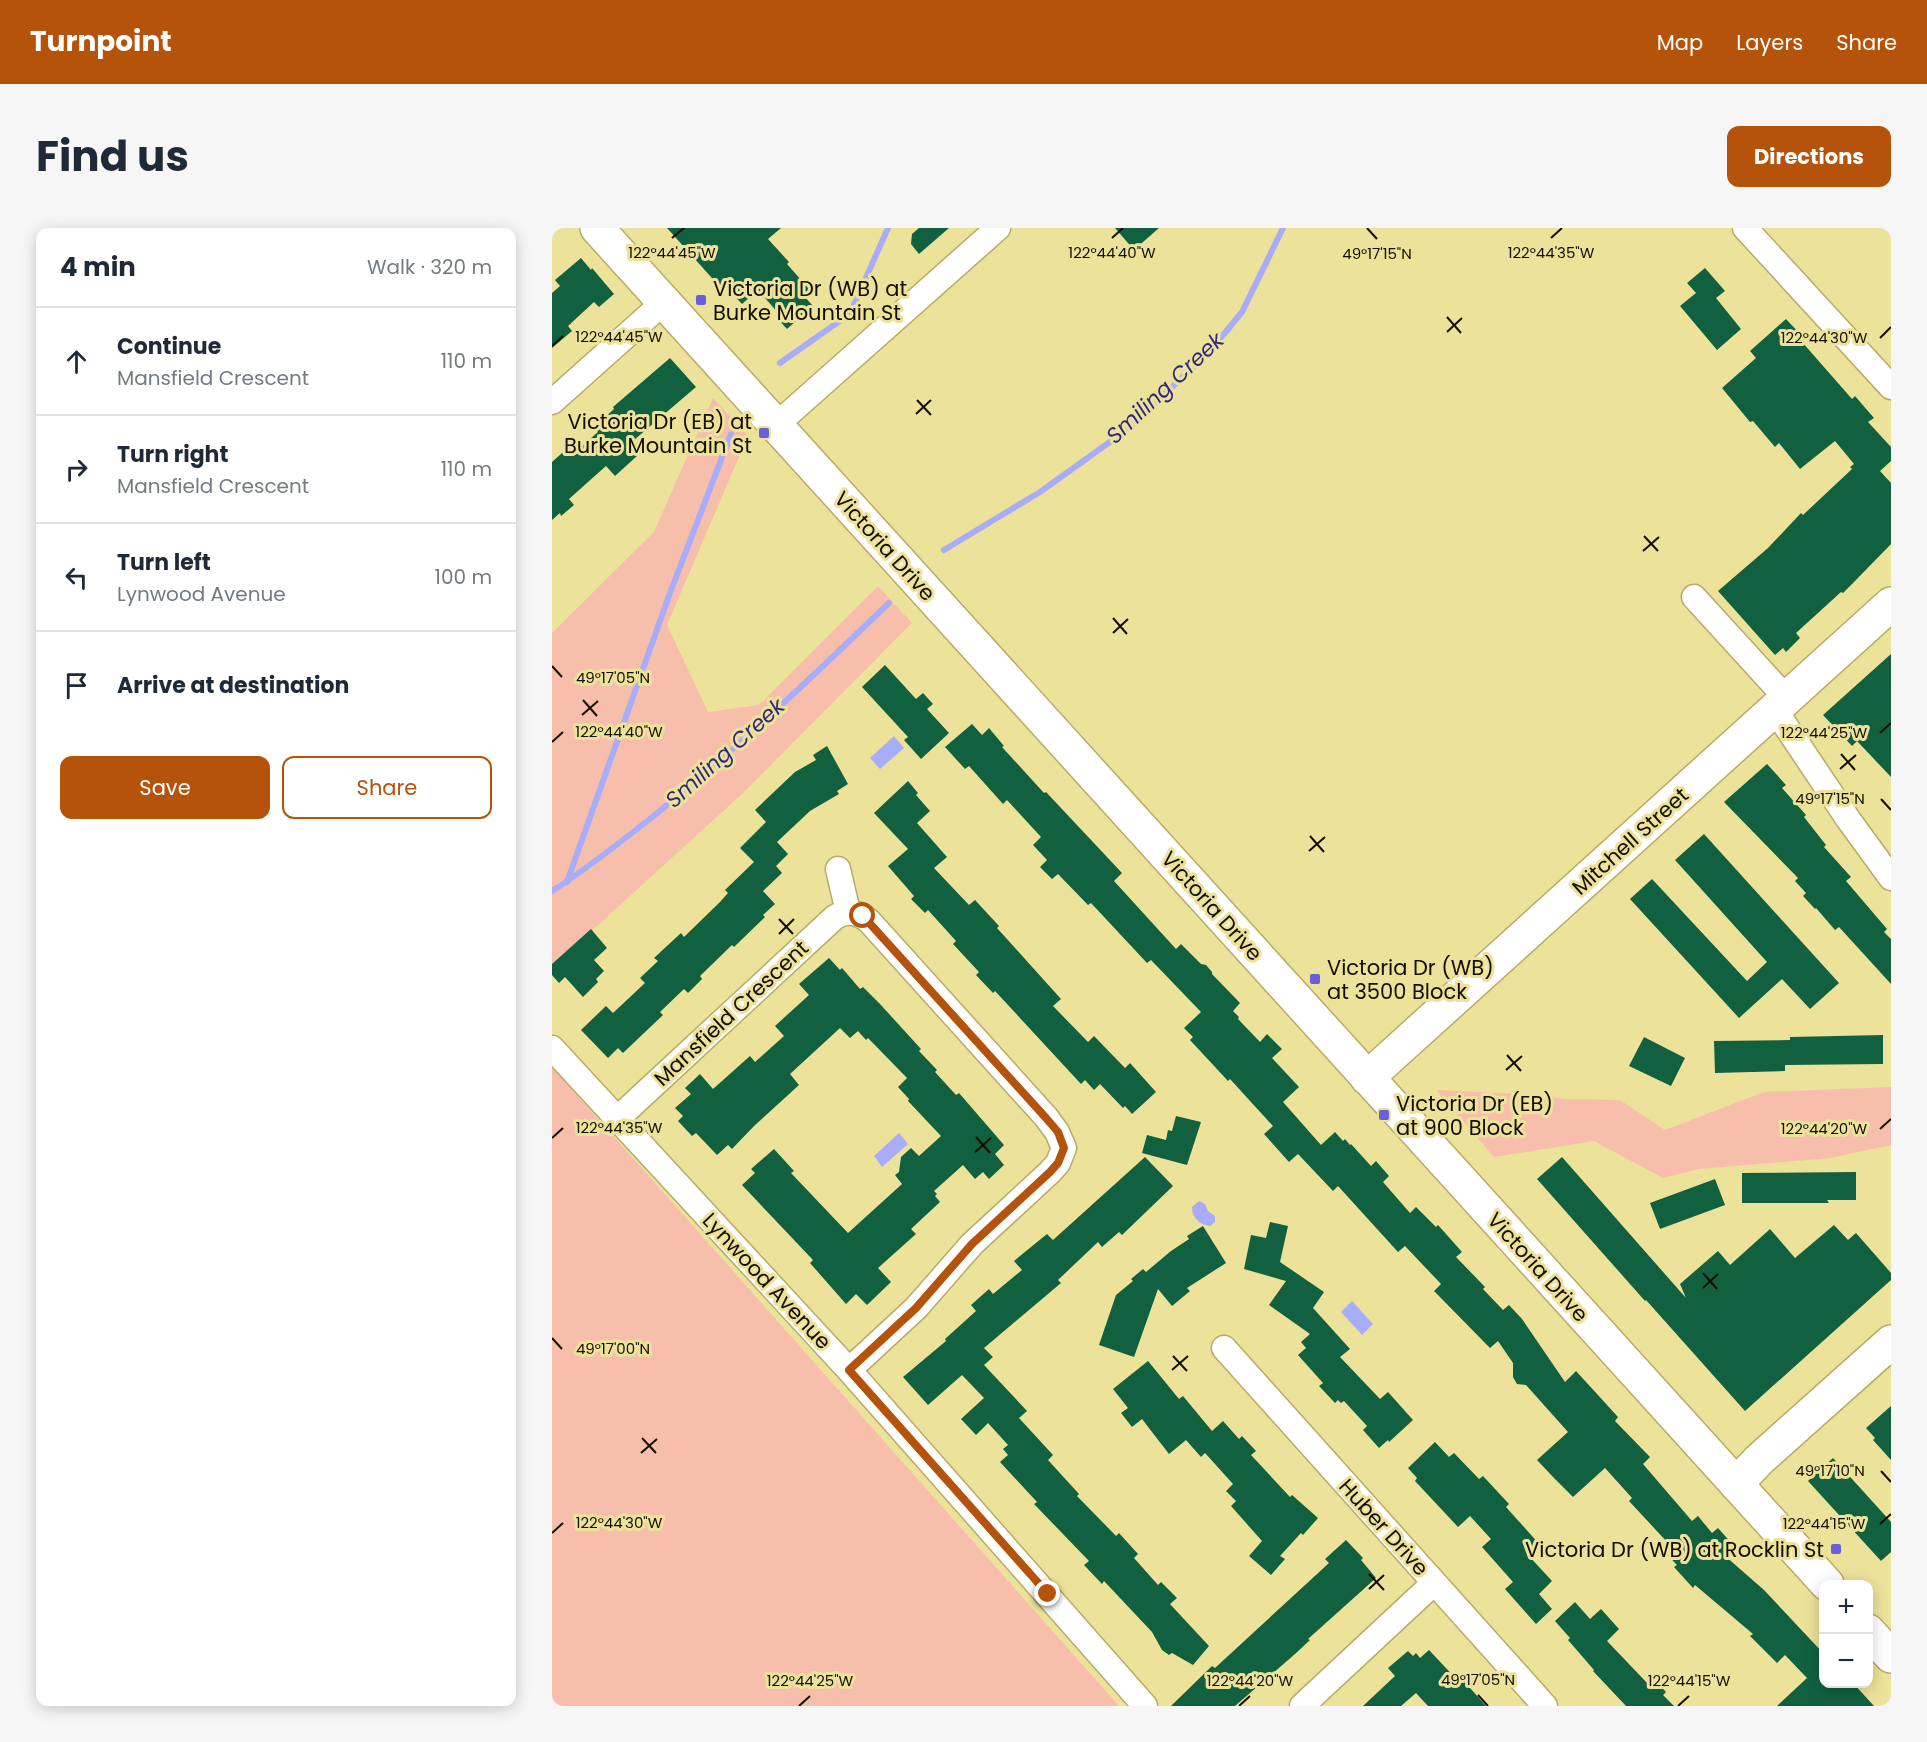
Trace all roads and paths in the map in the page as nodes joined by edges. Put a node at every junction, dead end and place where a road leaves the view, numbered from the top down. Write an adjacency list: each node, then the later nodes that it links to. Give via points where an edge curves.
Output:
1 (597, 228): 4 (main road, Victoria Drive)
2 (998, 228): 7 (street)
3 (1745, 228): 5 (street)
4 (664, 302): 6 (street); 7 (main road, Victoria Drive)
5 (1891, 387)
6 (552, 402)
7 (776, 425): 15 (main road, Victoria Drive)
8 (1694, 597): 10 (street)
9 (1891, 604): 10 (main road, Mitchell Street)
10 (1781, 705): 12 (street, via 1848,819); 15 (main road, Mitchell Street)
11 (838, 869): 13 (street)
12 (1891, 878)
13 (848, 912): 16 (street, Mansfield Crescent, via 824,926); 19 (street, via 869,921 1046,1118 1058,1132 1064,1148 1050,1172 972,1244 916,1308)
14 (552, 1048): 16 (street, Lynwood Avenue)
15 (1367, 1078): 20 (main road, Victoria Drive)
16 (617, 1119): 19 (street, Lynwood Avenue)
17 (1891, 1342): 20 (main road)
18 (1224, 1348): 22 (street, Huber Drive)
19 (849, 1370): 25 (street, Lynwood Avenue)
20 (1736, 1484): 21 (main road, Victoria Drive)
21 (1823, 1580)
22 (1434, 1583): 26 (street); 27 (street, Huber Drive)
23 (1872, 1634): 24 (main road)
24 (1891, 1656)
25 (1145, 1706)
26 (1302, 1706)
27 (1545, 1706)

